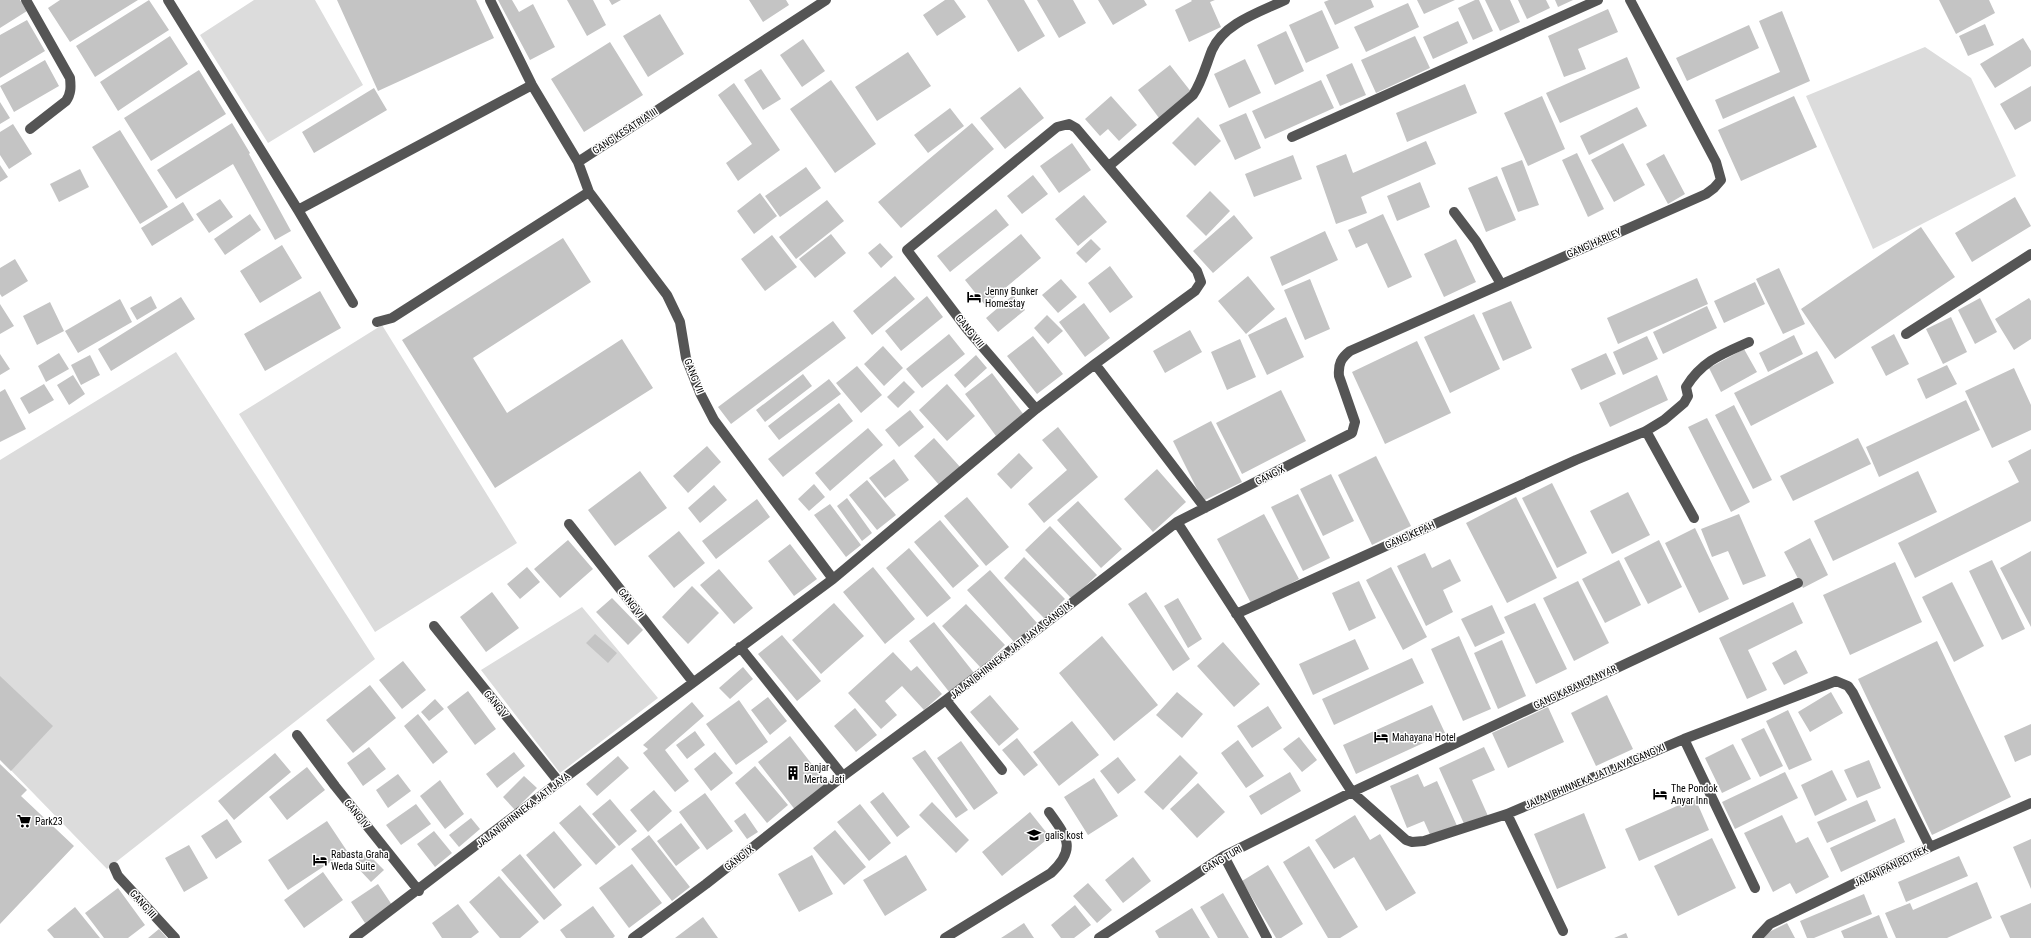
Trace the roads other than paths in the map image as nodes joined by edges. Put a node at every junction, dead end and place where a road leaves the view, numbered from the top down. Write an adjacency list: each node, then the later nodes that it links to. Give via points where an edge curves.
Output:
1 (26, 0): 9 (street, via 70,78 71,85 70,96 66,101)
2 (490, 0): 8 (street)
3 (826, 0): 11 (street, GANG KESATRIA III)
4 (1285, 0): 12 (street, via 1230,28 1213,49 1193,95)
5 (1598, 0): 10 (street)
6 (1630, 0): 17 (street, GANG HARLEY, via 1716,162 1721,180 1706,194)
7 (173, 1): 14 (street)
8 (532, 85): 11 (street); 14 (street)
9 (30, 129)
10 (1292, 137)
11 (578, 162): 13 (street, GANG VII)
12 (1109, 166): 22 (street, JALAN BHINNEKA JATI JAYA, via 1197,271 1201,282 1195,291); 23 (street, GANG VIII, via 1076,128 1070,124 1057,127 908,250 967,329)
13 (589, 192): 19 (street, via 392,318); 30 (street, GANG VII, via 667,295 680,322 686,358 714,420)
14 (298, 210): 18 (street)
15 (1454, 212): 17 (street, via 1476,241)
16 (2031, 254): 20 (street)
17 (1501, 284): 24 (street, GANG HARLEY, via 1348,353 1339,362 1339,376)
18 (353, 303)
19 (377, 322)
20 (1906, 334)
21 (1749, 342): 25 (street, GANG KEPAH, via 1709,361 1693,375 1686,387 1688,396 1684,403)
22 (1095, 364): 23 (street, JALAN BHINNEKA JATI JAYA); 26 (street)
23 (1036, 409): 30 (street, JALAN BHINNEKA JATI JAYA)
24 (1355, 422): 26 (street, GANG X, via 1354,429 1345,437)
25 (1646, 431): 27 (street); 32 (street, GANG KEPAH, via 1576,460)
26 (1205, 508): 28 (street, GANG X)
27 (1694, 518)
28 (1177, 522): 32 (street); 36 (street, JALAN BHINNEKA JATI JAYA GANG IX)
29 (569, 524): 35 (street, GANG VI)
30 (833, 579): 34 (street, JALAN BHINNEKA JATI JAYA)
31 (1798, 583): 42 (street, GANG KARANG ANYAR)
32 (1236, 614): 42 (street)
33 (434, 626): 41 (street, GANG V)
34 (740, 648): 35 (street, JALAN BHINNEKA JATI JAYA); 40 (street)
35 (693, 682): 41 (street, JALAN BHINNEKA JATI JAYA)
36 (946, 700): 39 (street); 40 (street, JALAN BHINNEKA JATI JAYA GANG IX)
37 (296, 735): 50 (street, GANG IV)
38 (1684, 739): 45 (street, JALAN BHINNEKA JATI JAYA GANG XI); 46 (street, JALAN BHINNEKA JATI JAYA GANG XI, via 1832,682 1840,682 1848,686 1853,693); 49 (street)
39 (1002, 770)
40 (843, 776): 54 (street, GANG IX)
41 (559, 782): 50 (street, JALAN BHINNEKA JATI JAYA)
42 (1352, 792): 45 (street, JALAN BHINNEKA JATI JAYA GANG XI, via 1406,840 1412,842 1433,839); 47 (street, GANG TURI)
43 (2031, 803): 46 (street, JALAN PAN POTREK)
44 (1049, 812): 55 (street, via 1064,835 1067,849 1063,861 1051,873)
45 (1507, 814): 51 (street)
46 (1930, 847): 58 (street, JALAN PAN POTREK, via 1770,924)
47 (1224, 856): 56 (street, GANG TURI); 57 (street)
48 (114, 867): 52 (street, GANG III, via 118,876)
49 (1755, 888)
50 (419, 891): 53 (street, JALAN BHINNEKA JATI JAYA)
51 (1563, 931)
52 (175, 938)
53 (354, 938)
54 (633, 938)
55 (945, 938)
56 (1099, 938)
57 (1267, 938)
58 (1757, 938)

